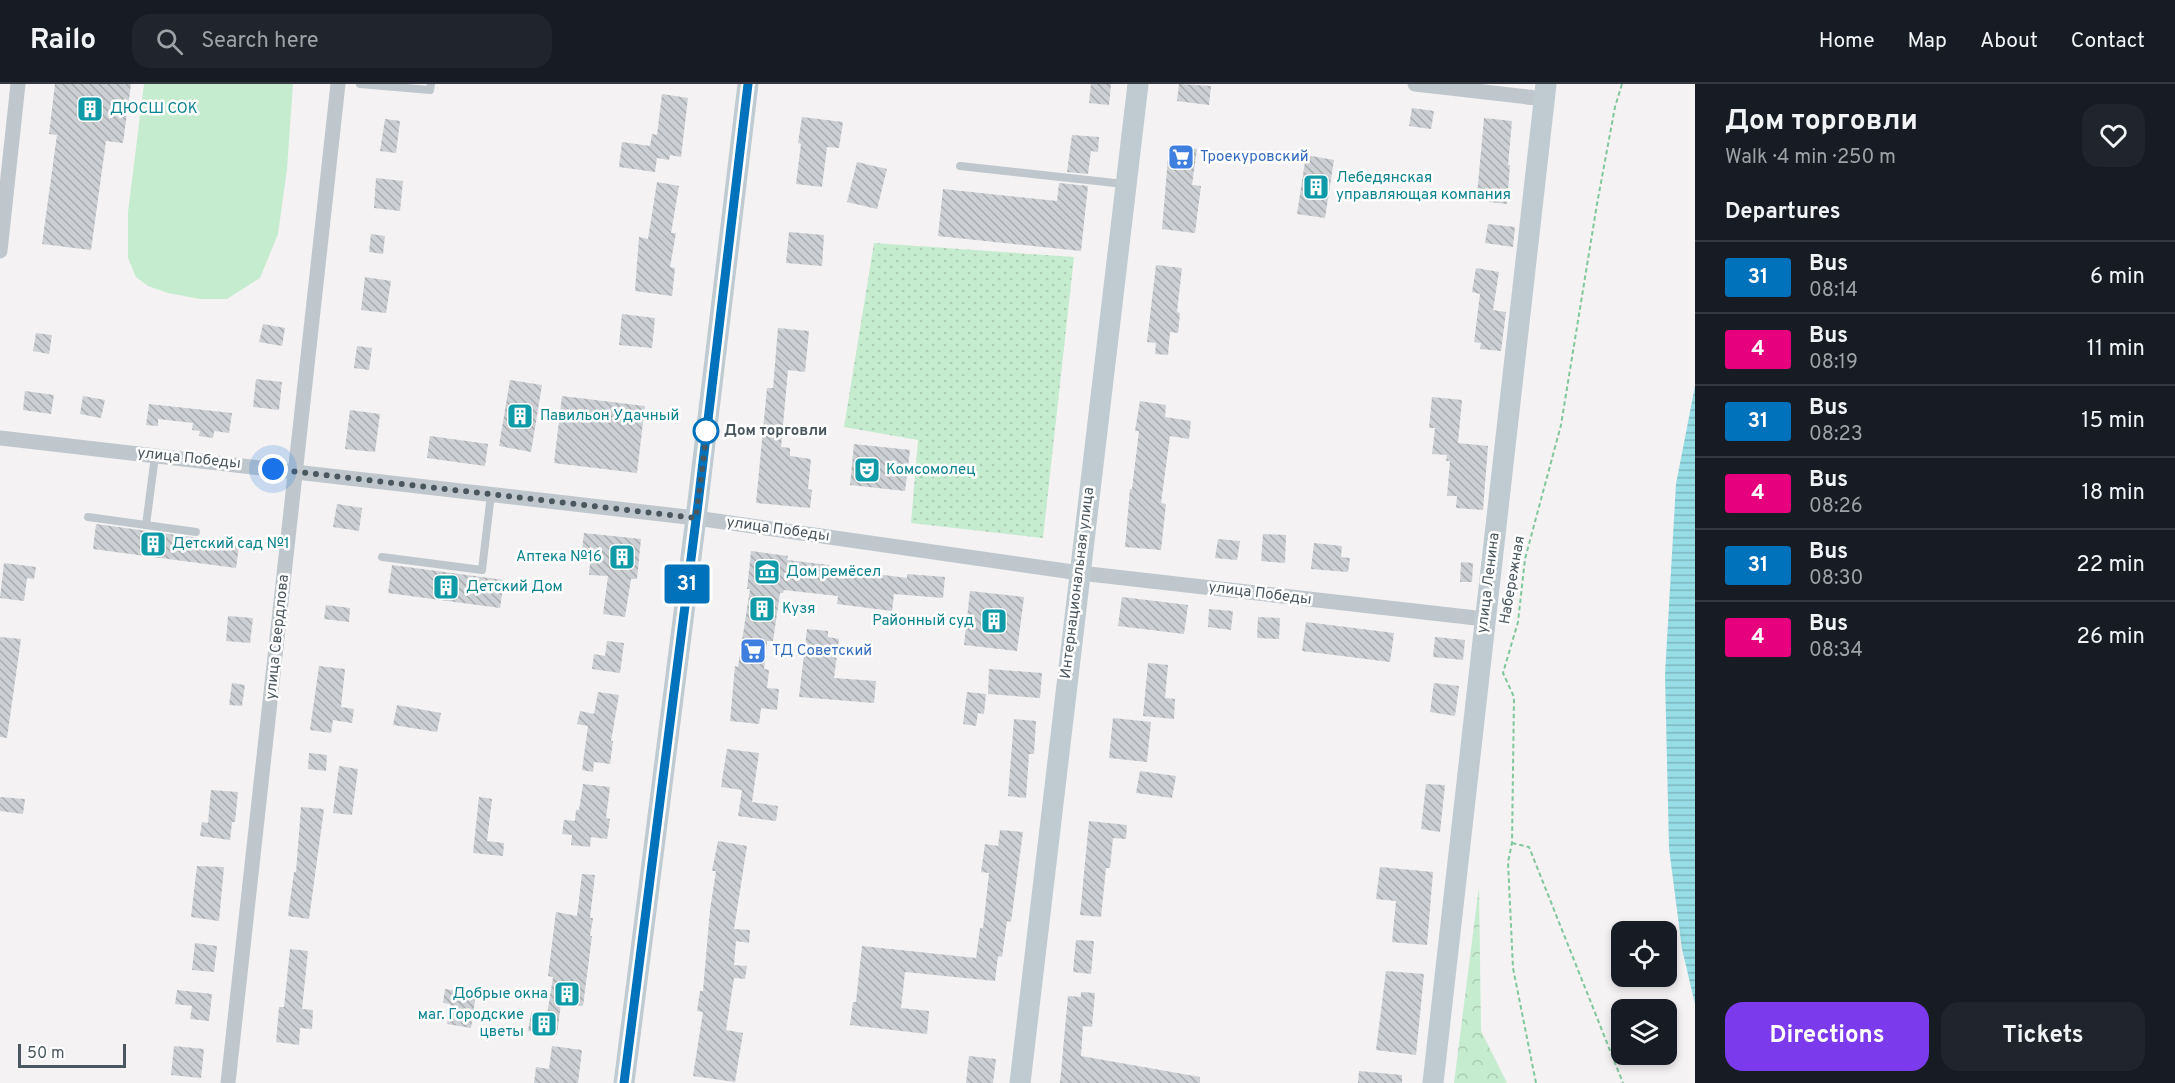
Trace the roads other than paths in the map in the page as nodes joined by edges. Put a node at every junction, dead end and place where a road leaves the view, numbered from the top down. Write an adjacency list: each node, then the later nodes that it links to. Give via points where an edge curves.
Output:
1 (18, 84): 11 (street)
2 (338, 84): 14 (street, улица Свердлова)
3 (360, 84): 4 (lane, via 430,90)
4 (431, 84)
5 (748, 84): 17 (main road)
6 (1138, 84): 10 (main road, Интернациональная улица)
7 (1415, 84): 8 (street)
8 (1545, 91): 22 (main road, улица Ленина)
9 (960, 166): 10 (lane)
10 (1126, 184): 21 (main road, Интернациональная улица)
11 (0, 251)
12 (0, 438): 13 (street, улица Победы)
13 (155, 456): 14 (street, улица Победы); 18 (lane)
14 (296, 471): 15 (street, улица Победы); 23 (street, улица Свердлова)
15 (491, 494): 17 (street, улица Победы); 20 (lane, via 482,570)
16 (88, 517): 18 (lane)
17 (696, 518): 21 (street, улица Победы); 24 (main road)
18 (146, 525): 19 (lane)
19 (196, 532)
20 (382, 557)
21 (1080, 573): 22 (street, улица Победы); 25 (main road, Интернациональная улица)
22 (1485, 619): 26 (main road, улица Ленина)
23 (228, 1083)
24 (624, 1083)
25 (1020, 1083)
26 (1433, 1083)

